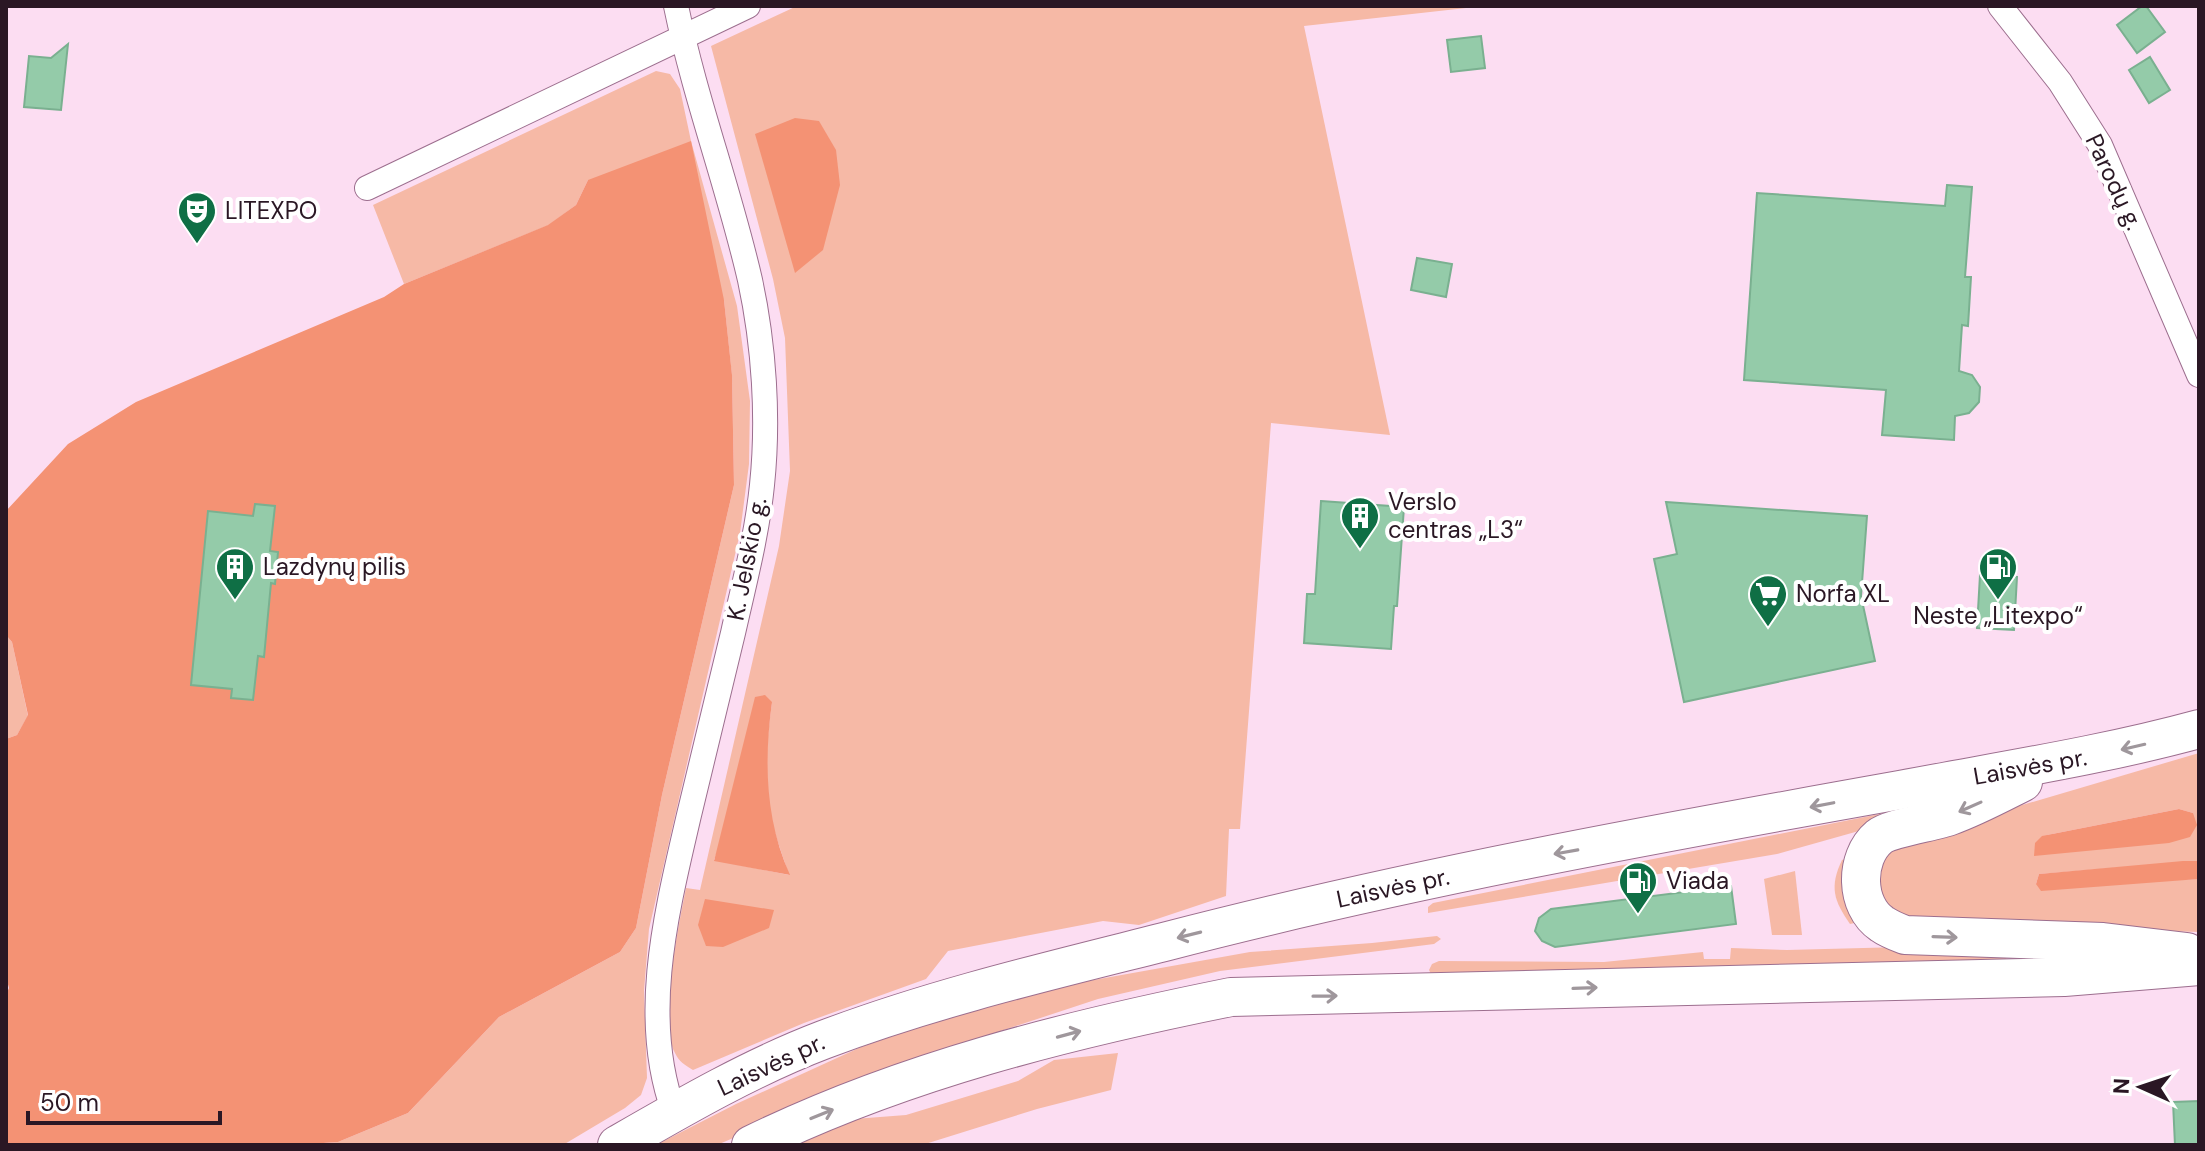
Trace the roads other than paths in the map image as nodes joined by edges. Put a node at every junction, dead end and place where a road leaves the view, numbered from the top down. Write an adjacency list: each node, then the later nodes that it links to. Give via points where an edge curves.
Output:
1 (676, 6): 4 (street, K. Jelskio g.)
2 (748, 6): 4 (street)
3 (2000, 6): 6 (street, Parodų g., via 2060,82 2100,145)
4 (682, 37): 5 (street); 11 (street, K. Jelskio g., via 750,281 761,349 764,419 762,484 750,558 666,920 660,966 662,1081)
5 (367, 188)
6 (2199, 375)
7 (2199, 729): 8 (main road, Laisvės pr., one-way to 8)
8 (2066, 762): 9 (main road, one-way to 9, via 1950,816 1881,835 1862,868 1868,908 1881,924 1905,935 2103,942); 11 (main road, Laisvės pr., one-way to 11, via 1511,862 1033,974 819,1041)
9 (2199, 955)
10 (2199, 966): 13 (main road, one-way to 10, via 863,1096 952,1065 1231,997 2064,977)
11 (674, 1112): 12 (main road, Laisvės pr.)
12 (617, 1145)
13 (751, 1145)

